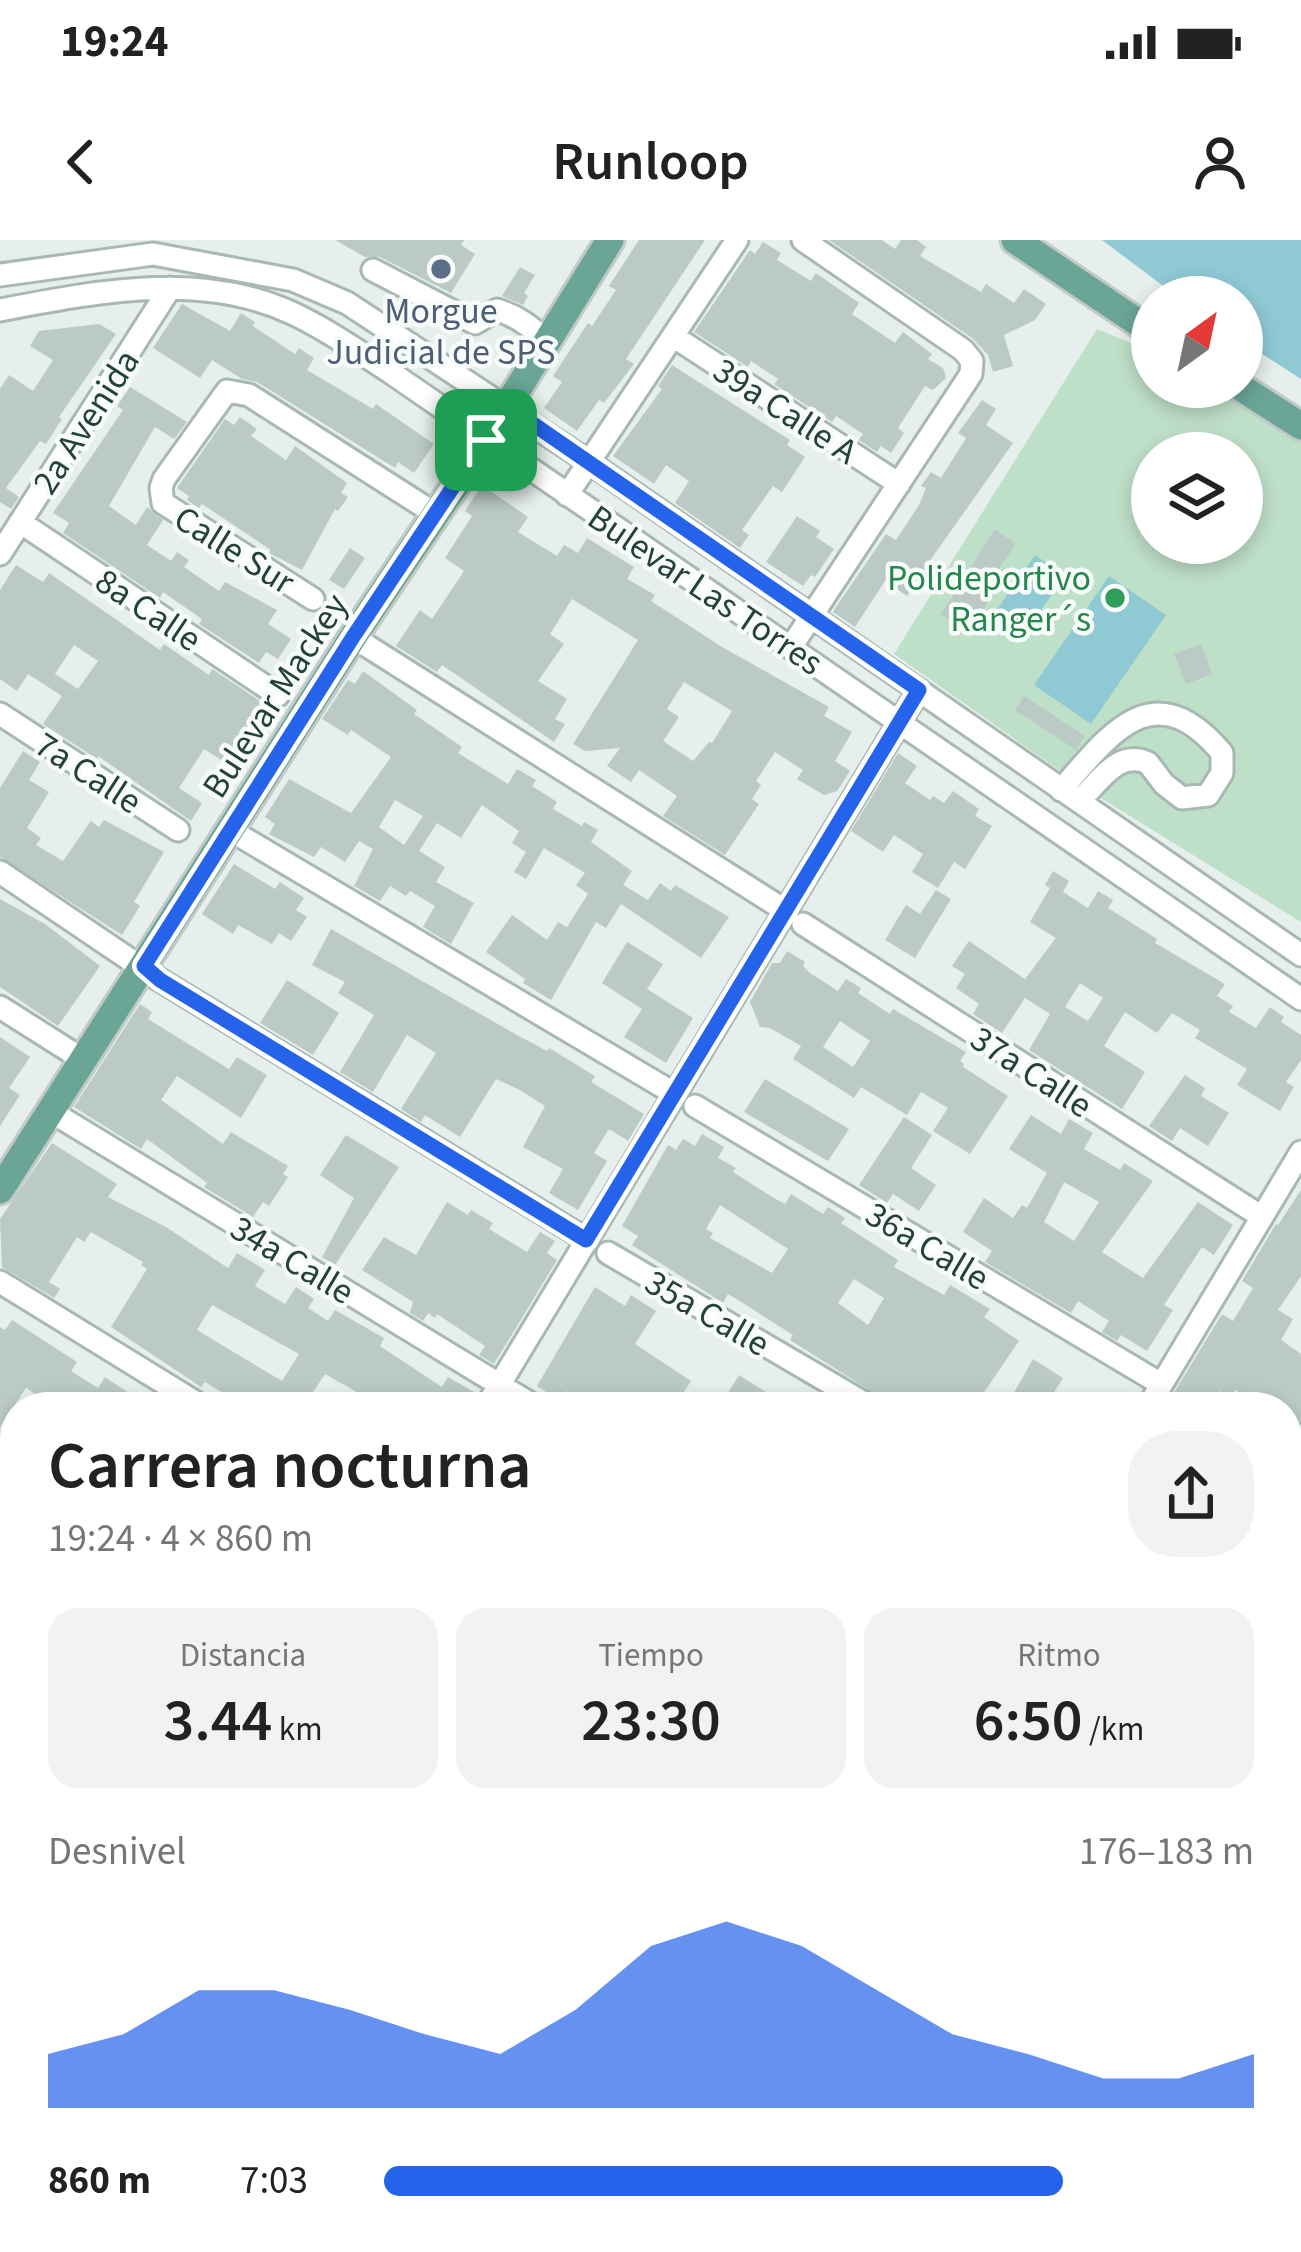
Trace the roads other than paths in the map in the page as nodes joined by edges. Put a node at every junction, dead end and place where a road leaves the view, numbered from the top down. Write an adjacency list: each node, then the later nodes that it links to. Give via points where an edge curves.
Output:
1 (610, 240): 12 (main road, Bulevar Mackey)
2 (737, 240): 10 (street)
3 (802, 240): 19 (street, via 972,362)
4 (1015, 240): 9 (main road)
5 (373, 270): 12 (street, via 475,322 505,312)
6 (0, 274): 11 (street, Bulevar Las Torres, via 122,256 186,257 319,288)
7 (170, 288): 8 (street, Bulevar Las Torres); 13 (street, Bulevar Las Torres, via 292,313); 22 (street, 2a Avenida)
8 (0, 310)
9 (1131, 318)
10 (673, 336): 18 (street); 19 (street, 39a Calle A)
11 (409, 342): 13 (street); 15 (street, Bulevar Las Torres)
12 (548, 342): 15 (main road, Bulevar Mackey)
13 (390, 372): 17 (street, Bulevar Las Torres)
14 (1263, 402): 16 (main road)
15 (507, 406): 17 (main road, Bulevar Mackey); 18 (street, Bulevar Las Torres)
16 (1301, 426)
17 (486, 440): 20 (street, Bulevar Las Torres); 21 (main road, Bulevar Mackey)
18 (589, 462): 20 (street); 25 (street, Bulevar Las Torres)
19 (899, 484): 25 (street)
20 (567, 495): 27 (street, Bulevar Las Torres)
21 (437, 515): 24 (street, Calle Sur, via 248,395 220,397 164,479 161,496 170,510); 26 (main road, Bulevar Mackey)
22 (20, 522): 23 (street, 2a Avenida); 29 (street, 8a Calle)
23 (0, 554)
24 (313, 599)
25 (812, 616): 27 (street); 28 (street, Bulevar Las Torres)
26 (353, 637): 34 (main road, Bulevar Mackey); 36 (street, 37a Calle)
27 (791, 647): 31 (street, Bulevar Las Torres)
28 (919, 690): 31 (street); 32 (street, Bulevar Las Torres)
29 (278, 695)
30 (0, 714): 33 (street, 7a Calle)
31 (900, 721): 36 (street); 39 (street, Bulevar Las Torres)
32 (1070, 796): 32 (street, via 1127,758 1148,763 1182,797 1208,795 1222,772 1222,753 1202,728 1151,712 1115,732); 37 (street, Bulevar Las Torres)
33 (178, 830)
34 (230, 830): 38 (main road, Bulevar Mackey); 42 (street, 36a Calle)
35 (0, 872): 38 (street)
36 (794, 917): 42 (street); 46 (street, 37a Calle)
37 (1301, 955)
38 (144, 966): 41 (main road, Bulevar Mackey); 47 (street)
39 (1301, 999)
40 (0, 1007): 41 (street)
41 (82, 1059): 43 (main road, Bulevar Mackey)
42 (685, 1100): 47 (street); 50 (street, 36a Calle)
43 (50, 1111): 45 (main road, Bulevar Mackey); 51 (street, 34a Calle)
44 (1301, 1152): 46 (street)
45 (2, 1181)
46 (1262, 1217): 50 (street)
47 (586, 1240): 51 (street)
48 (608, 1252): 55 (street, 35a Calle)
49 (0, 1282): 52 (street)
50 (1162, 1384): 56 (street)
51 (500, 1385): 53 (street); 54 (street, 34a Calle)
52 (179, 1392)
53 (496, 1392)
54 (511, 1392)
55 (846, 1392)
56 (1157, 1392)

